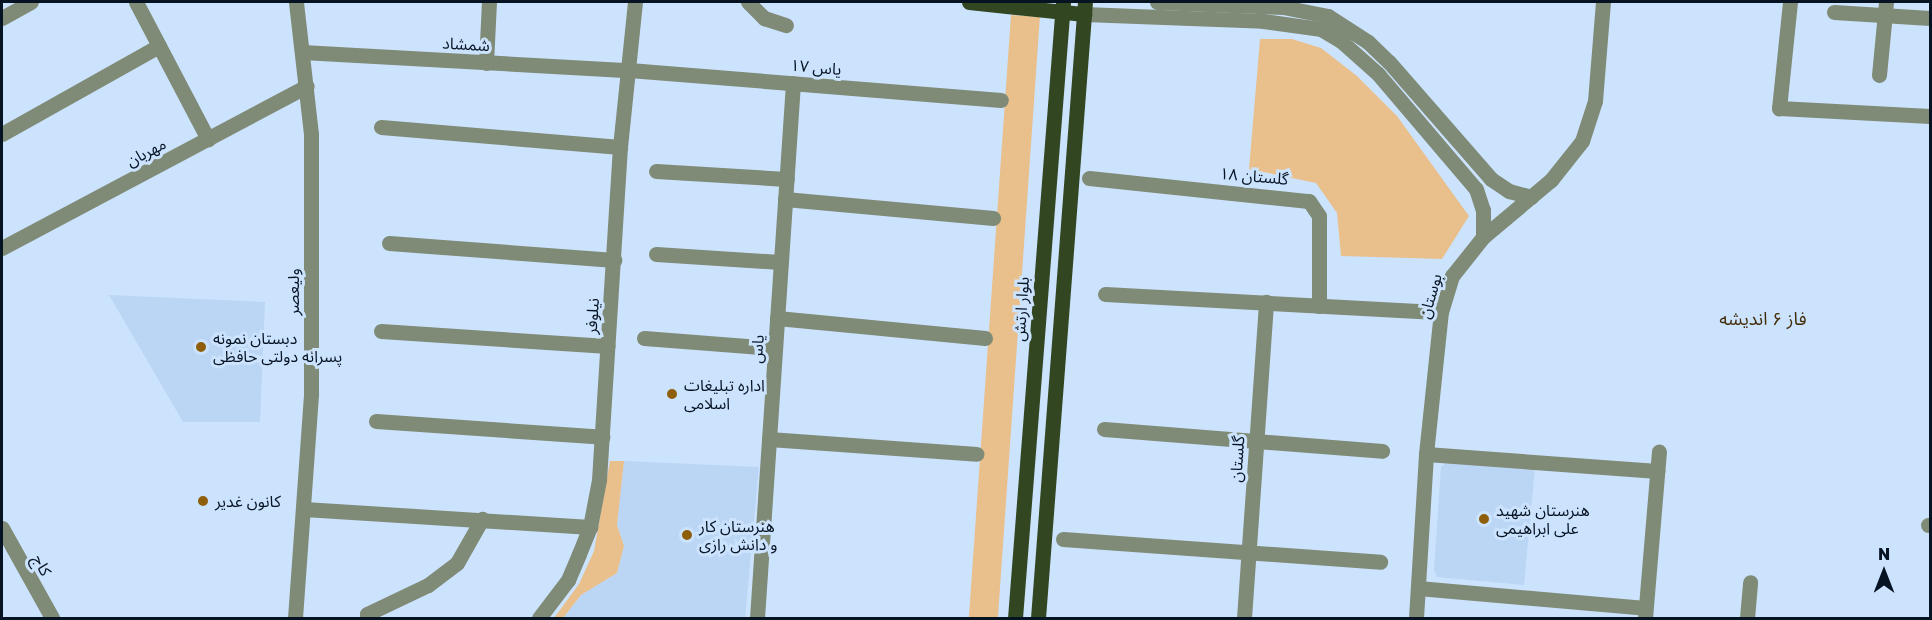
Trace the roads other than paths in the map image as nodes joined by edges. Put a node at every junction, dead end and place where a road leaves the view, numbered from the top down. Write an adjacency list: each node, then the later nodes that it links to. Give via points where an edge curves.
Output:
1 (32, 2): 15 (street)
2 (136, 2): 18 (street)
3 (296, 2): 19 (street, ولیعصر)
4 (489, 2): 20 (street)
5 (635, 2): 21 (street, نیلوفر)
6 (748, 2): 17 (street, via 764,18)
7 (969, 2): 11 (main road)
8 (1157, 2): 31 (street, via 1283,7 1328,16 1368,42 1389,62)
9 (1603, 2): 35 (street, بوستان, via 1599,74 1589,123 1571,159)
10 (1790, 2): 26 (street, via 1779,108)
11 (1062, 7): 12 (main road); 68 (main road, بلوار ارتش)
12 (1085, 8): 31 (street, via 1321,29 1366,62); 70 (main road)
13 (1886, 8): 14 (street); 16 (street); 22 (street)
14 (1834, 12)
15 (2, 18)
16 (1930, 18)
17 (786, 25)
18 (159, 46): 28 (street); 29 (street)
19 (302, 52): 20 (street, شمشاد); 24 (street, ولیعصر)
20 (486, 63): 21 (street, شمشاد)
21 (628, 70): 23 (street, یاس ۱۷); 30 (street, نیلوفر)
22 (1879, 75)
23 (793, 83): 25 (street, یاس ۱۷); 34 (street, یاس)
24 (307, 86): 29 (street, مهربان); 64 (street, ولیعصر, via 311,134 311,394)
25 (1002, 100)
26 (1930, 116)
27 (381, 128): 30 (street)
28 (2, 134)
29 (208, 139): 40 (street, مهربان)
30 (620, 147): 42 (street, نیلوفر)
31 (1464, 163): 35 (street, via 1509,190); 38 (street, via 1483,210)
32 (656, 171): 34 (street)
33 (1089, 178): 46 (street, گلستان ۱۸, via 1309,201 1319,216)
34 (787, 179): 36 (street, یاس)
35 (1531, 197): 38 (street, بوستان)
36 (785, 199): 37 (street); 43 (street, یاس)
37 (993, 218)
38 (1483, 237): 47 (street, بوستان, via 1452,276)
39 (388, 243): 42 (street)
40 (2, 248)
41 (656, 254): 43 (street)
42 (614, 261): 52 (street, نیلوفر)
43 (781, 262): 48 (street, یاس)
44 (1105, 294): 45 (street)
45 (1266, 302): 46 (street); 58 (street, گلستان)
46 (1319, 306): 47 (street)
47 (1441, 312): 62 (street, بوستان)
48 (777, 318): 51 (street); 53 (street, یاس)
49 (381, 331): 52 (street)
50 (644, 338): 53 (street)
51 (985, 338)
52 (608, 346): 56 (street, نیلوفر)
53 (775, 348): 57 (street, یاس)
54 (376, 421): 56 (street)
55 (1104, 429): 58 (street)
56 (602, 437): 66 (street, نیلوفر)
57 (769, 439): 61 (street); 80 (street, یاس)
58 (1256, 441): 59 (street); 71 (street, گلستان)
59 (1382, 451)
60 (1659, 452): 63 (street)
61 (976, 454)
62 (1426, 454): 63 (street); 74 (street, بوستان)
63 (1657, 471): 75 (street)
64 (304, 510): 65 (street); 77 (street, ولیعصر)
65 (482, 519): 66 (street); 78 (street, via 457,563 429,585 368,614)
66 (590, 526): 79 (street, نیلوفر, via 568,580)
67 (3, 533): 76 (street, کاج)
68 (1022, 538): 70 (main road); 81 (main road, بلوار ارتش)
69 (1063, 539): 71 (street)
70 (1046, 540): 82 (main road)
71 (1248, 554): 72 (street); 83 (street, گلستان)
72 (1380, 562)
73 (1750, 582): 85 (street)
74 (1418, 588): 75 (street); 84 (street, بوستان)
75 (1645, 613)
76 (51, 618)
77 (295, 618)
78 (368, 618)
79 (539, 618)
80 (757, 618)
81 (1015, 618)
82 (1038, 618)
83 (1244, 618)
84 (1416, 618)
85 (1747, 618)

